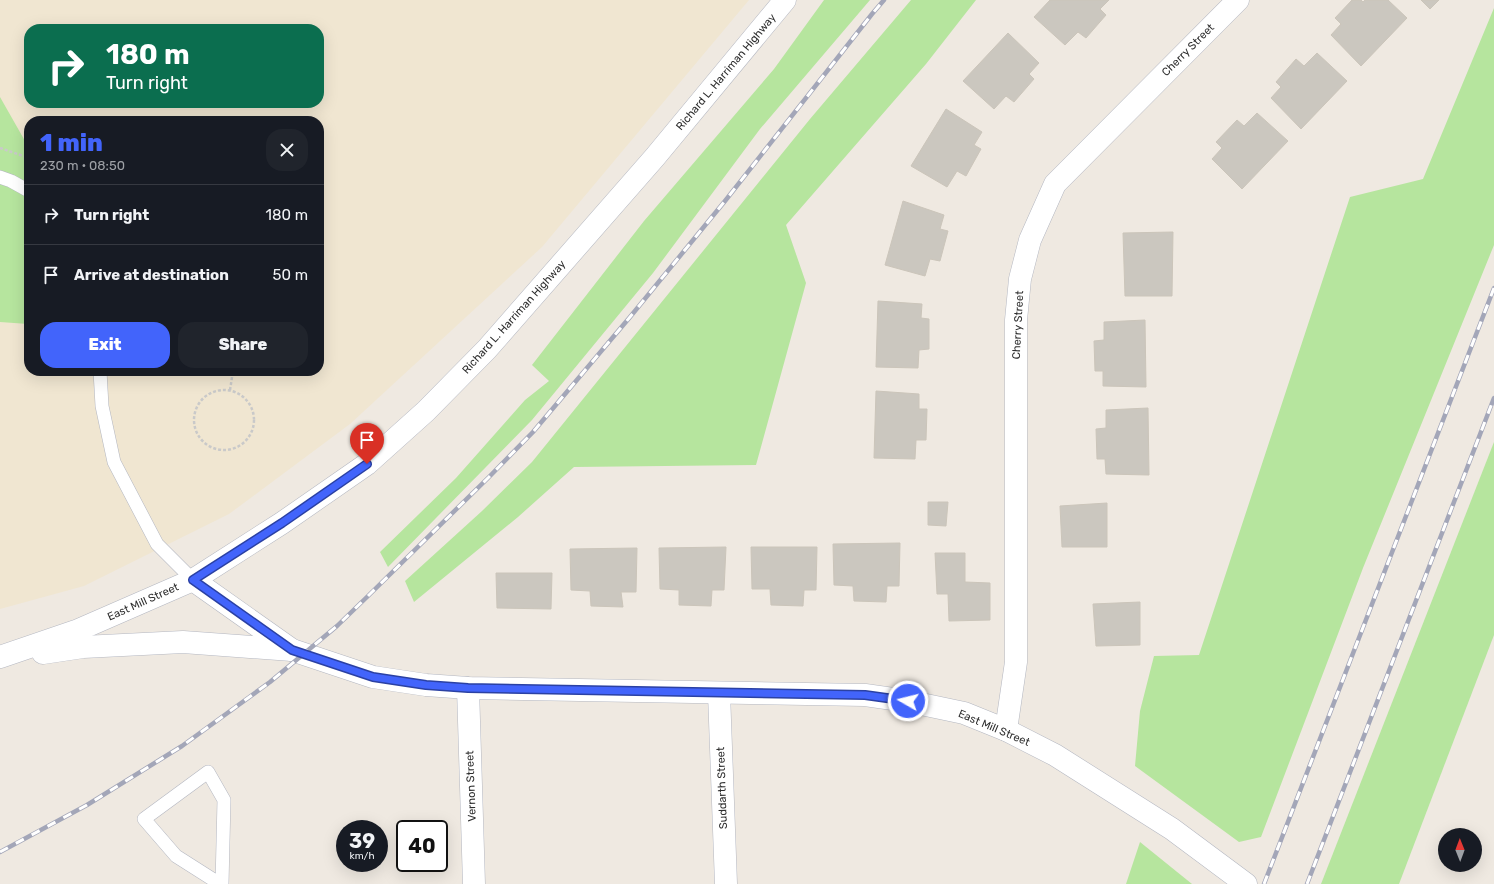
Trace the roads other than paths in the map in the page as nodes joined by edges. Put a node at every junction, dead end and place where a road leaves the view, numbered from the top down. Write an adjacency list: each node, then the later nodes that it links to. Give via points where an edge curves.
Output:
1 (785, 0): 6 (street, Richard L. Harriman Highway, via 544,286 426,411 367,464)
2 (1238, 0): 11 (street, Cherry Street, via 1055,184 1030,240 1020,280 1016,320 1016,662)
3 (0, 177): 4 (lane)
4 (24, 188)
5 (100, 376): 6 (lane, via 102,406 114,462 157,544)
6 (193, 580): 7 (street, East Mill Street); 8 (street, East Mill Street, via 76,631)
7 (292, 650): 8 (street, via 183,642 83,647); 9 (street, East Mill Street, via 373,677)
8 (0, 658)
9 (468, 688): 10 (street, East Mill Street); 13 (street, Vernon Street)
10 (719, 693): 11 (street, East Mill Street, via 872,696 964,713); 14 (street, Suddarth Street)
11 (1006, 730): 15 (street, East Mill Street, via 1055,755 1172,829)
12 (221, 884): 12 (lane, via 224,800 208,772 144,819 176,856)
13 (474, 884)
14 (726, 884)
15 (1246, 884)

